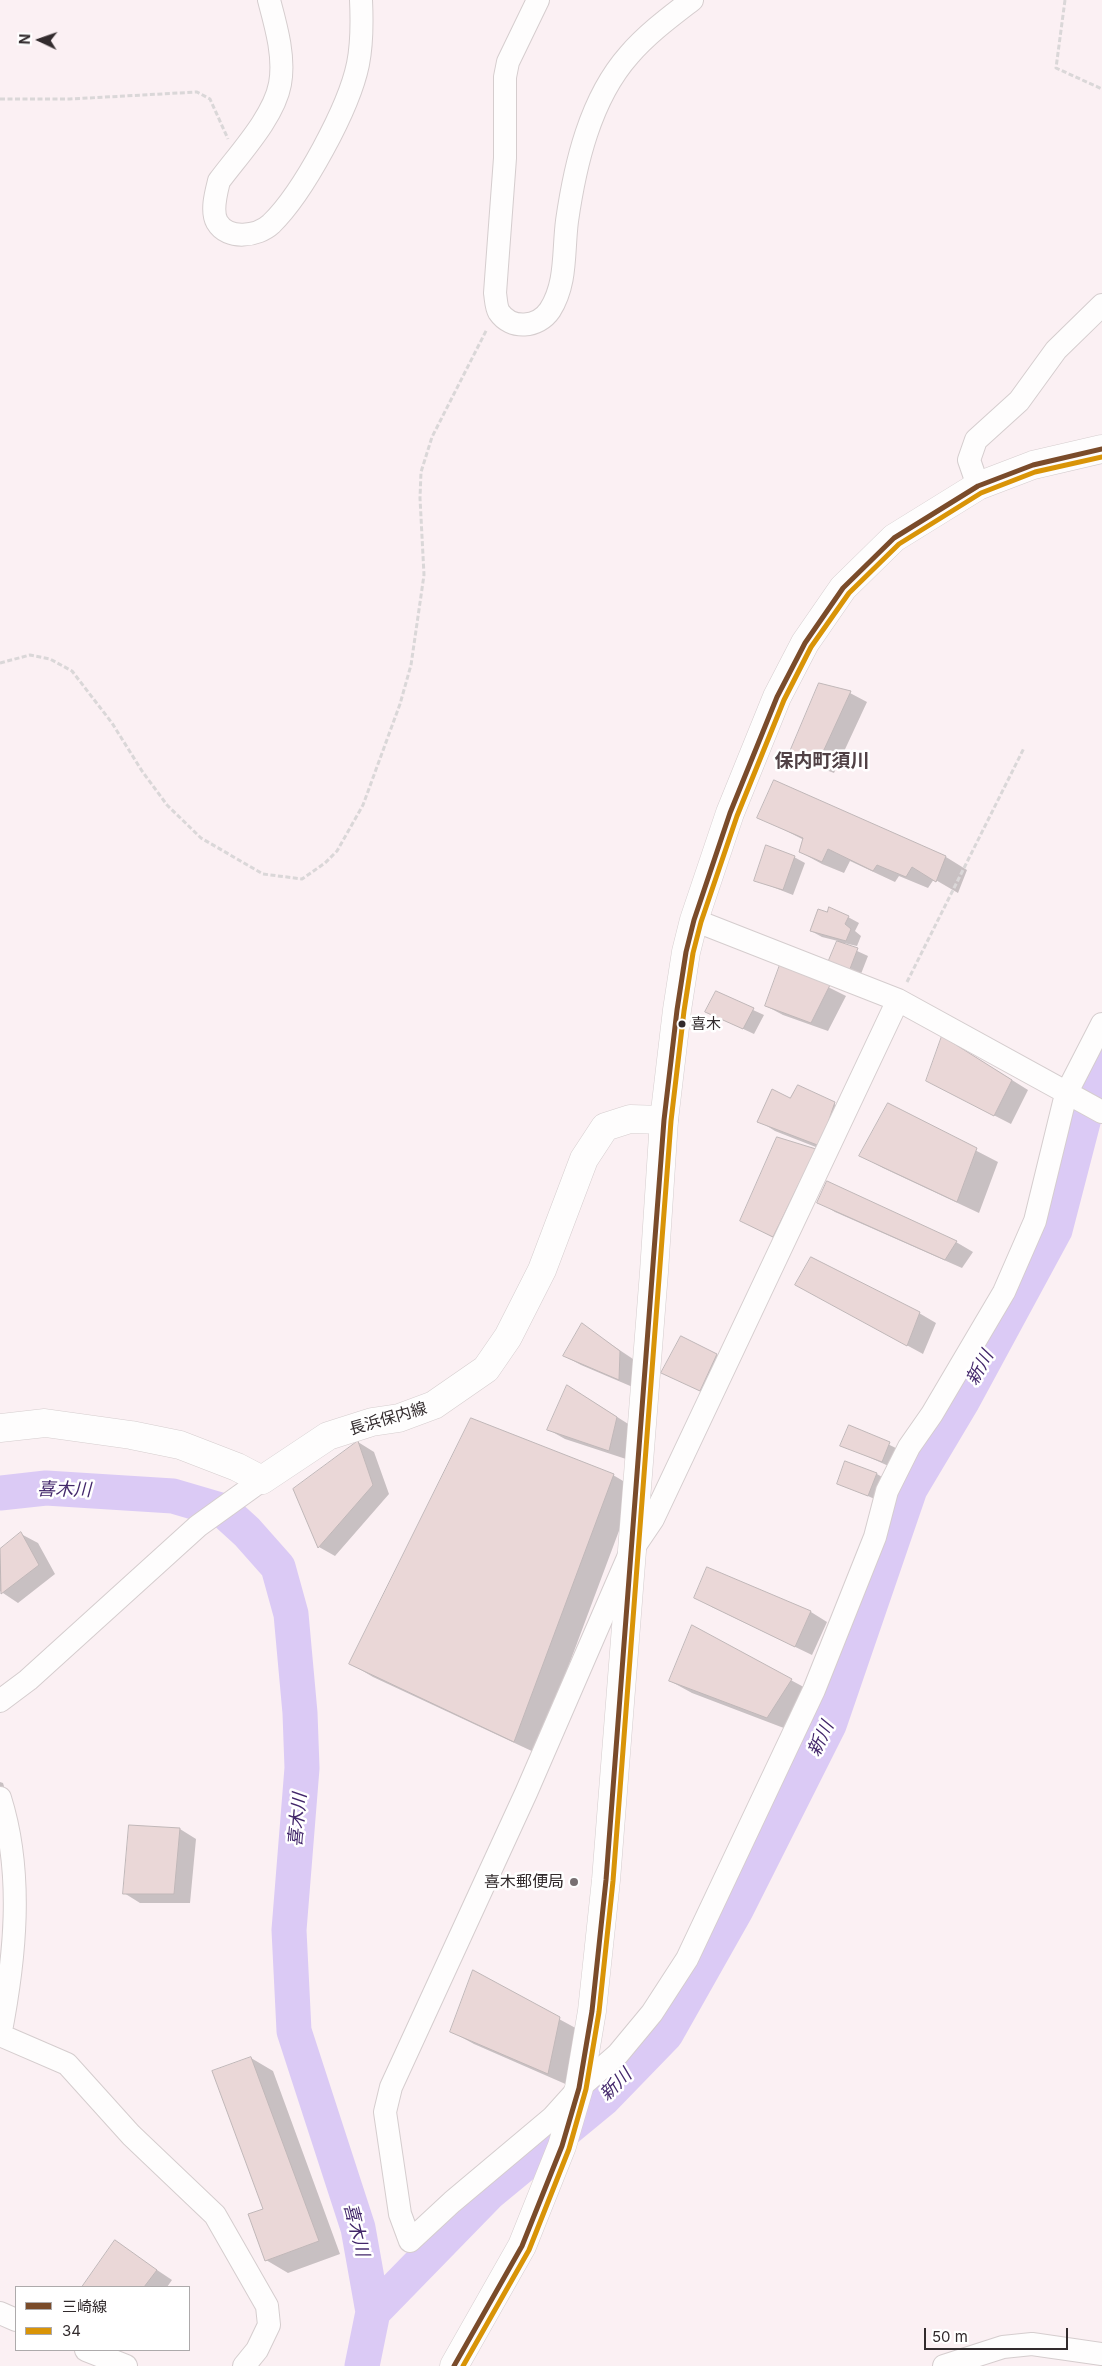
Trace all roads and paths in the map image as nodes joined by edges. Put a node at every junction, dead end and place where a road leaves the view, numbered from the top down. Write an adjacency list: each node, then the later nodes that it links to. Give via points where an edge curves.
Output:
1 (269, 0): 8 (street, via 279,45 280,83 264,120)
2 (361, 0): 8 (street, via 354,82 330,136 284,208 270,225 256,233 240,235 227,231 217,222 214,205 219,181)
3 (538, 0): 10 (street, via 508,62 505,77 505,158 495,293)
4 (692, 0): 10 (street, via 628,55 602,98 578,166 567,223 563,275 549,312 535,323 518,325 506,320)
5 (1065, 0): 6 (path, via 1056,68)
6 (1102, 89)
7 (0, 99): 8 (path, via 197,92 210,99)
8 (236, 158)
9 (1102, 305): 12 (street, via 1056,350 1019,401 976,440 969,460)
10 (498, 310): 13 (path, via 432,437 421,472 424,575 411,665 363,805 338,851 325,863 302,879 263,874 229,856 201,838 167,805 112,723 72,671 50,659 30,655)
11 (1102, 449): 12 (main road, via 1034,465)
12 (978, 486): 15 (main road, via 894,538 843,588 805,643 777,697 730,813)
13 (0, 664)
14 (1024, 748): 16 (path)
15 (694, 920): 16 (street); 20 (main road, via 677,1010)
16 (898, 1000): 18 (street); 23 (street, via 653,1519)
17 (1102, 1024): 18 (street)
18 (1066, 1094): 19 (street); 27 (street, via 1035,1221 1004,1292 909,1447 887,1491 875,1537 814,1690 687,1959 652,2013 618,2054)
19 (1102, 1112)
20 (664, 1120): 22 (main road, 長浜保内線, via 630,1119 605,1127 584,1159 538,1279 508,1337 486,1369 434,1406 328,1436); 23 (main road, via 654,1282)
21 (0, 1428): 22 (main road, via 45,1423 131,1435 180,1446 237,1467)
22 (257, 1484): 24 (street, via 198,1526 28,1680)
23 (630, 1553): 27 (main road, via 606,1880 592,2011); 27 (street, via 526,1793 391,2087 385,2112 400,2214 410,2241)
24 (0, 1701)
25 (0, 1798): 26 (street, via 10,1829 14,1888 14,1950)
26 (0, 2036): 33 (street, via 67,2064 131,2135 215,2216 267,2306 268,2325 257,2350)
27 (578, 2094): 34 (main road, via 562,2146 522,2246)
28 (0, 2313): 29 (street)
29 (15, 2320)
30 (88, 2351): 32 (street)
31 (1102, 2354): 35 (street, via 1032,2344 1003,2347)
32 (126, 2366)
33 (244, 2366)
34 (454, 2366)
35 (944, 2366)

